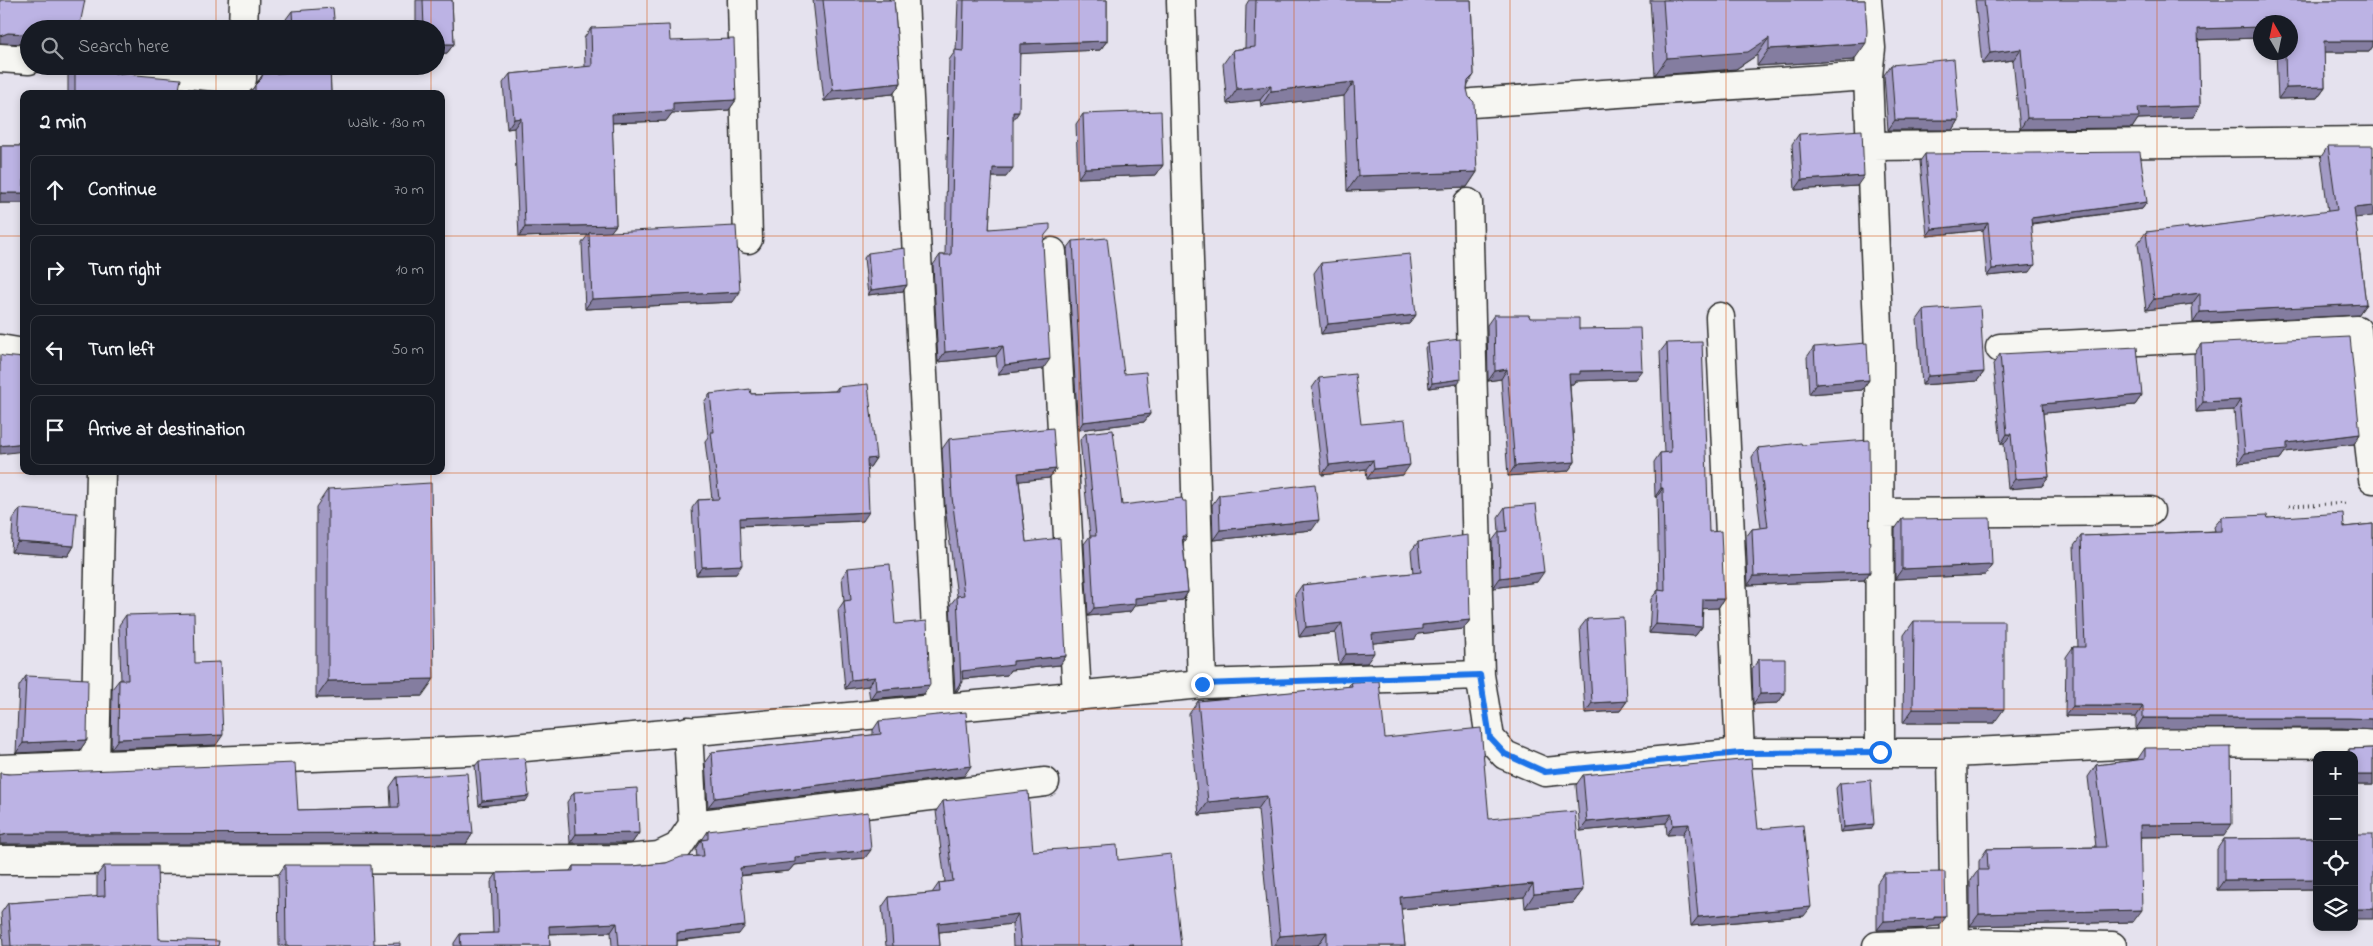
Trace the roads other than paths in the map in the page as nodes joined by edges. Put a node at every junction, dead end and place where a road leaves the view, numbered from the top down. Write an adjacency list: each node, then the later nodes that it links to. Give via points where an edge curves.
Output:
1 (244, 0): 6 (street)
2 (742, 0): 16 (street)
3 (904, 0): 30 (street)
4 (1181, 0): 28 (street)
5 (1867, 0): 10 (street, via 1871,48)
6 (243, 20)
7 (0, 58): 8 (street)
8 (20, 59)
9 (191, 75): 11 (street)
10 (1868, 76): 12 (street); 14 (street)
11 (242, 80)
12 (1472, 103)
13 (2373, 141): 14 (street)
14 (1872, 146): 26 (street, via 1879,352)
15 (1468, 203): 27 (street)
16 (748, 238)
17 (1052, 252): 29 (street)
18 (1720, 317): 34 (street)
19 (2365, 329): 20 (street); 24 (street)
20 (2000, 348)
21 (0, 349): 22 (street)
22 (20, 352)
23 (101, 475): 36 (street)
24 (2373, 479)
25 (2150, 511): 26 (street)
26 (1879, 513): 33 (street)
27 (1480, 675): 28 (street); 34 (street, via 1490,738 1505,754 1545,772)
28 (1202, 684): 29 (street)
29 (1077, 695): 30 (street)
30 (940, 710): 31 (street)
31 (688, 731): 36 (street, via 493,750); 39 (street)
32 (2373, 744): 35 (street, via 2161,743)
33 (1880, 752): 34 (street); 35 (street)
34 (1740, 753)
35 (1952, 753): 41 (street)
36 (95, 766): 37 (street)
37 (0, 769)
38 (1045, 782): 39 (street)
39 (693, 825): 40 (street, via 678,847 659,856 626,859)
40 (0, 860)
41 (1955, 945): 42 (street); 43 (street)
42 (1877, 946)
43 (2112, 946)

